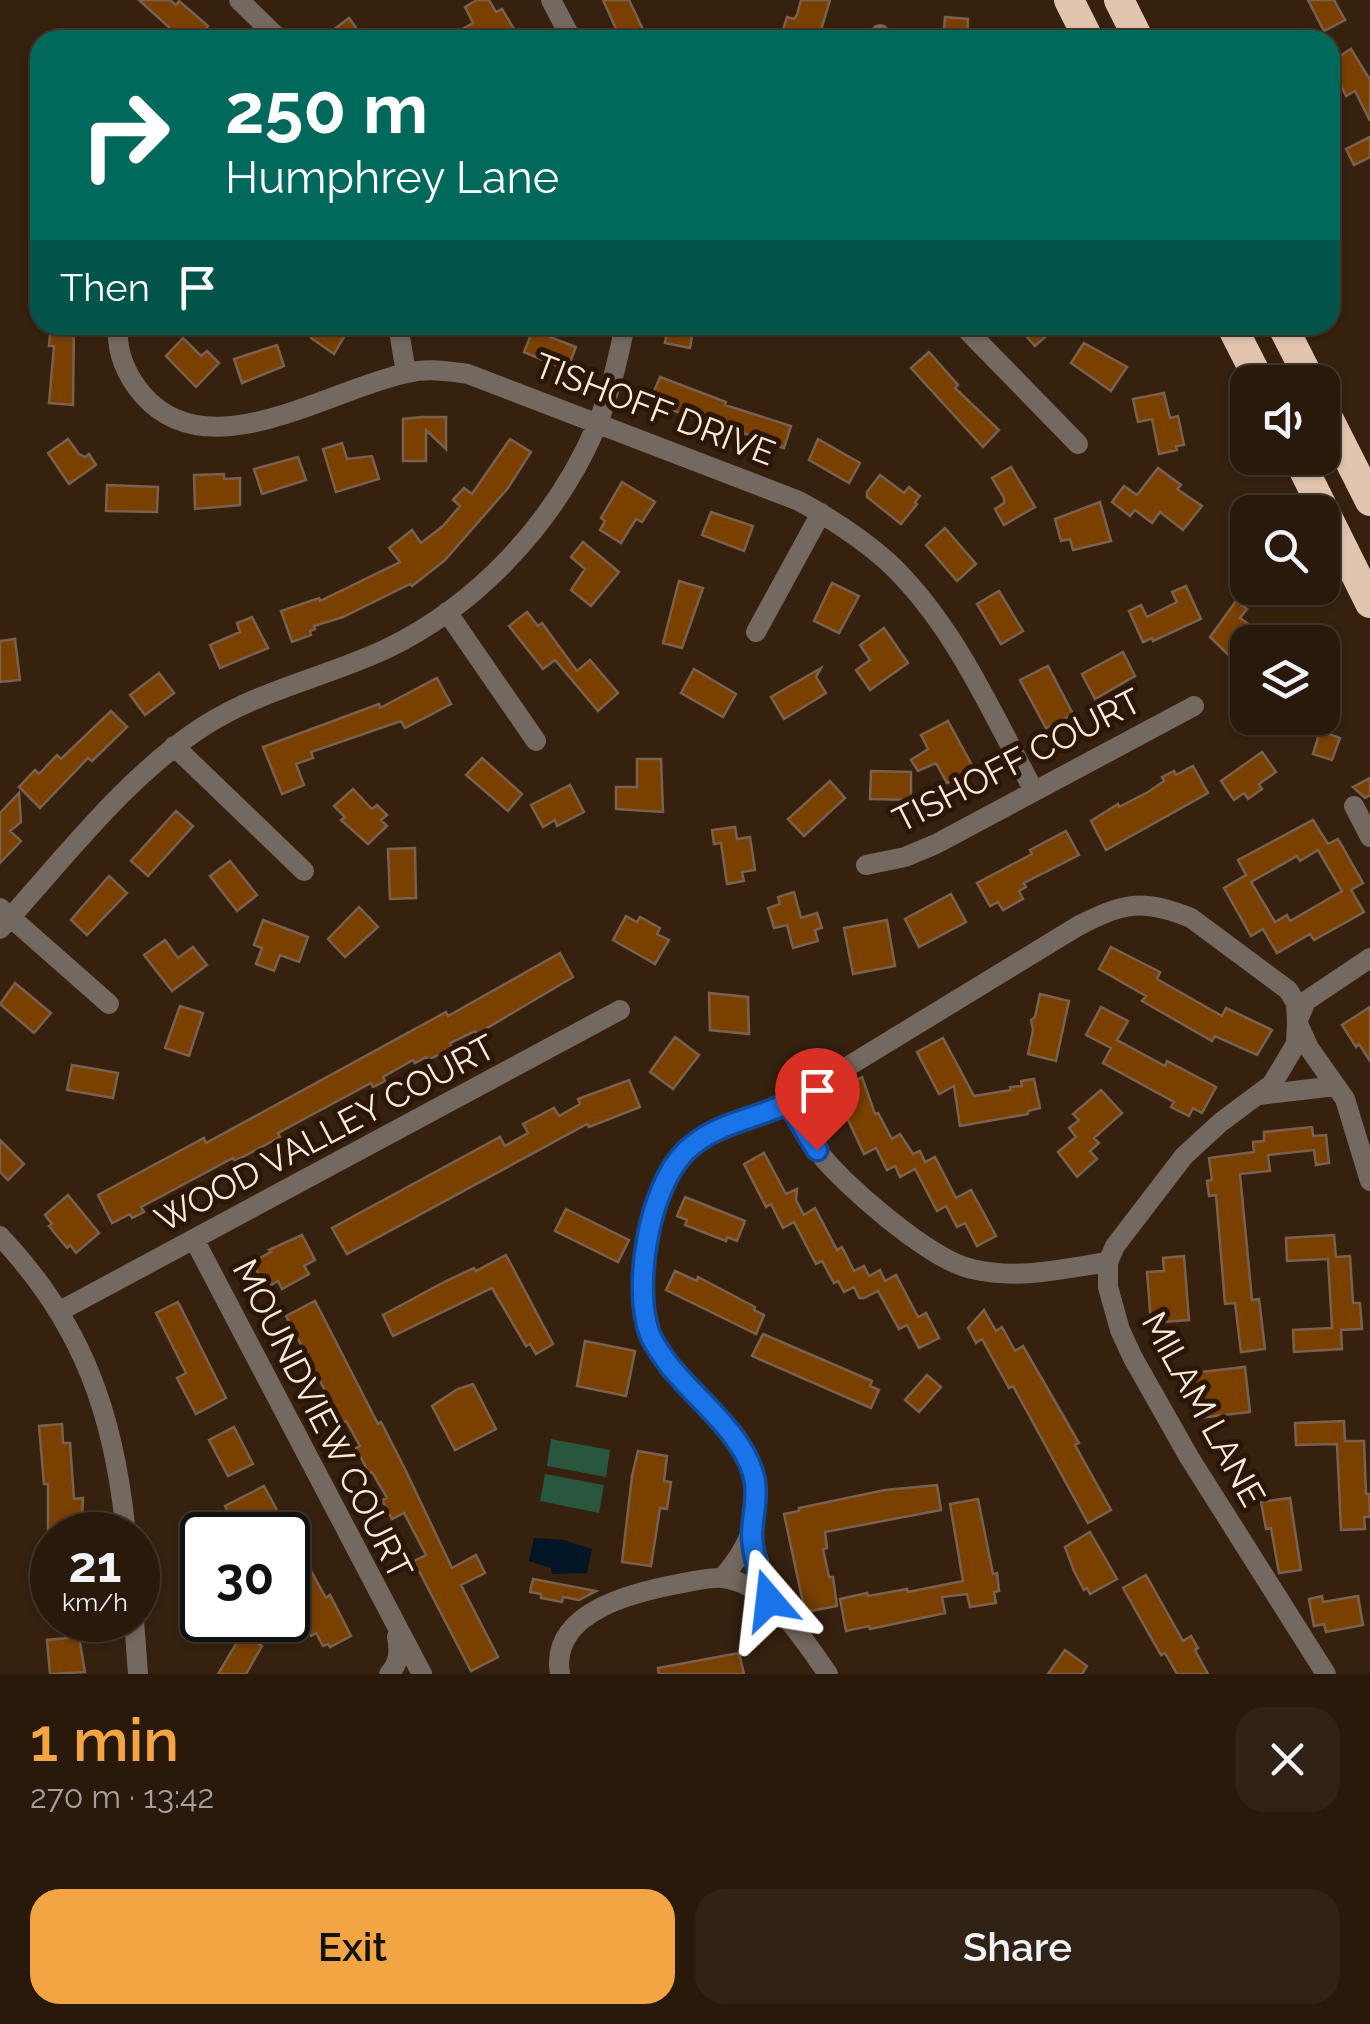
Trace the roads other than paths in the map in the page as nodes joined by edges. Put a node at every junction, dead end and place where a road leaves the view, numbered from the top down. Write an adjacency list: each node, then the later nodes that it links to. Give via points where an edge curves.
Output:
1 (240, 0): 5 (street)
2 (551, 0): 6 (street)
3 (1069, 0): 7 (highway)
4 (1119, 0): 8 (highway)
5 (270, 30)
6 (567, 30)
7 (1084, 30)
8 (1134, 30)
9 (119, 335): 17 (street, TISHOFF DRIVE, via 134,385 154,407 192,426 248,423)
10 (400, 335): 17 (street)
11 (622, 335): 18 (street)
12 (971, 335): 20 (street)
13 (1237, 335): 15 (highway)
14 (1287, 335): 16 (highway)
15 (1252, 365)
16 (1302, 365)
17 (406, 373): 18 (street, TISHOFF DRIVE, via 468,374)
18 (597, 426): 23 (street, TISHOFF DRIVE, via 775,489); 25 (street, via 539,524)
19 (1340, 442): 22 (highway)
20 (1078, 444)
21 (1306, 475): 24 (highway)
22 (1370, 500)
23 (822, 513): 26 (street); 30 (street, TISHOFF DRIVE, via 887,562 938,621)
24 (1370, 602)
25 (447, 612): 28 (street); 29 (street, via 385,649 223,715)
26 (756, 632)
27 (1194, 706): 30 (street, TISHOFF COURT)
28 (536, 741)
29 (174, 746): 34 (street); 35 (street)
30 (1034, 791): 33 (street, TISHOFF COURT, via 936,844)
31 (1354, 806): 32 (street)
32 (1370, 837)
33 (866, 865)
34 (304, 871)
35 (4, 918): 37 (street)
36 (1370, 958): 39 (street, via 1306,1002)
37 (109, 1004)
38 (620, 1010): 45 (street, WOOD VALLEY COURT)
39 (1297, 1022): 40 (street); 41 (street, via 1288,1062); 42 (street, via 1288,990 1192,918 1122,906 1078,926)
40 (1336, 1086): 41 (street); 43 (street)
41 (1258, 1096): 46 (street, via 1184,1156)
42 (788, 1103): 46 (street, via 834,1170 954,1263 1030,1275); 49 (street, via 734,1121 672,1167 644,1271 653,1341 733,1438 753,1473)
43 (1370, 1182)
44 (0, 1236): 47 (street)
45 (195, 1241): 47 (street, WOOD VALLEY COURT); 52 (street, MOUNDVIEW COURT)
46 (1108, 1262): 59 (street, MILAM LANE, via 1112,1306 1132,1358)
47 (60, 1311): 48 (street, via 107,1419)
48 (123, 1512)
49 (752, 1535): 50 (street); 51 (street)
50 (722, 1578): 51 (street); 57 (street, via 609,1602 568,1636)
51 (769, 1600): 58 (street)
52 (394, 1626): 55 (street, MOUNDVIEW COURT, via 400,1648); 56 (street, MOUNDVIEW COURT)
53 (136, 1642): 54 (street)
54 (138, 1674)
55 (389, 1674)
56 (422, 1674)
57 (560, 1674)
58 (828, 1674)
59 (1326, 1674)

